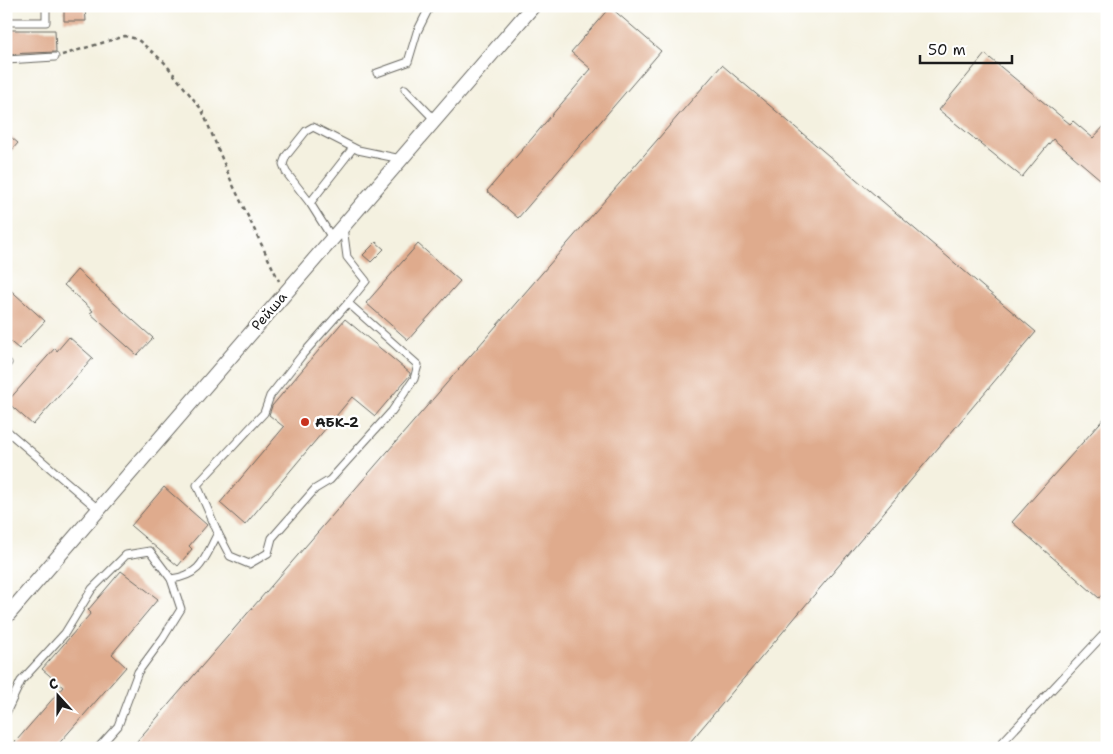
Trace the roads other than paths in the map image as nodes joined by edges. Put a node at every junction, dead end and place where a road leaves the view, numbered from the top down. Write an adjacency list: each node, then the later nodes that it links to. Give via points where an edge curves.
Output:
1 (46, 6): 4 (lane, via 46,22)
2 (430, 6): 7 (lane, via 417,32 408,62)
3 (533, 6): 9 (street, Рейша)
4 (6, 22)
5 (55, 57): 6 (lane)
6 (6, 60)
7 (377, 73)
8 (405, 89): 9 (lane)
9 (435, 120): 11 (street, Рейша)
10 (353, 148): 11 (lane); 12 (lane); 12 (lane, via 313,127 286,156 283,164 286,172)
11 (402, 159): 13 (street, Рейша)
12 (310, 203): 14 (lane)
13 (343, 227): 14 (street, Рейша); 15 (lane, via 347,257 366,281)
14 (332, 238): 17 (street, Рейша)
15 (348, 303): 18 (lane, via 270,396 264,413 197,485); 18 (lane, via 418,366 414,379 392,411 330,480 314,489 272,538 268,554 249,564 230,556)
16 (6, 430): 17 (lane)
17 (98, 509): 20 (street, Рейша)
18 (218, 534): 19 (lane, via 198,569 186,577)
19 (171, 579): 22 (lane, via 150,551 126,555 92,589 65,632 21,682); 23 (lane, via 181,609 138,672 118,726)
20 (6, 617)
21 (1107, 631): 24 (lane)
22 (6, 713)
23 (98, 748)
24 (997, 748)

